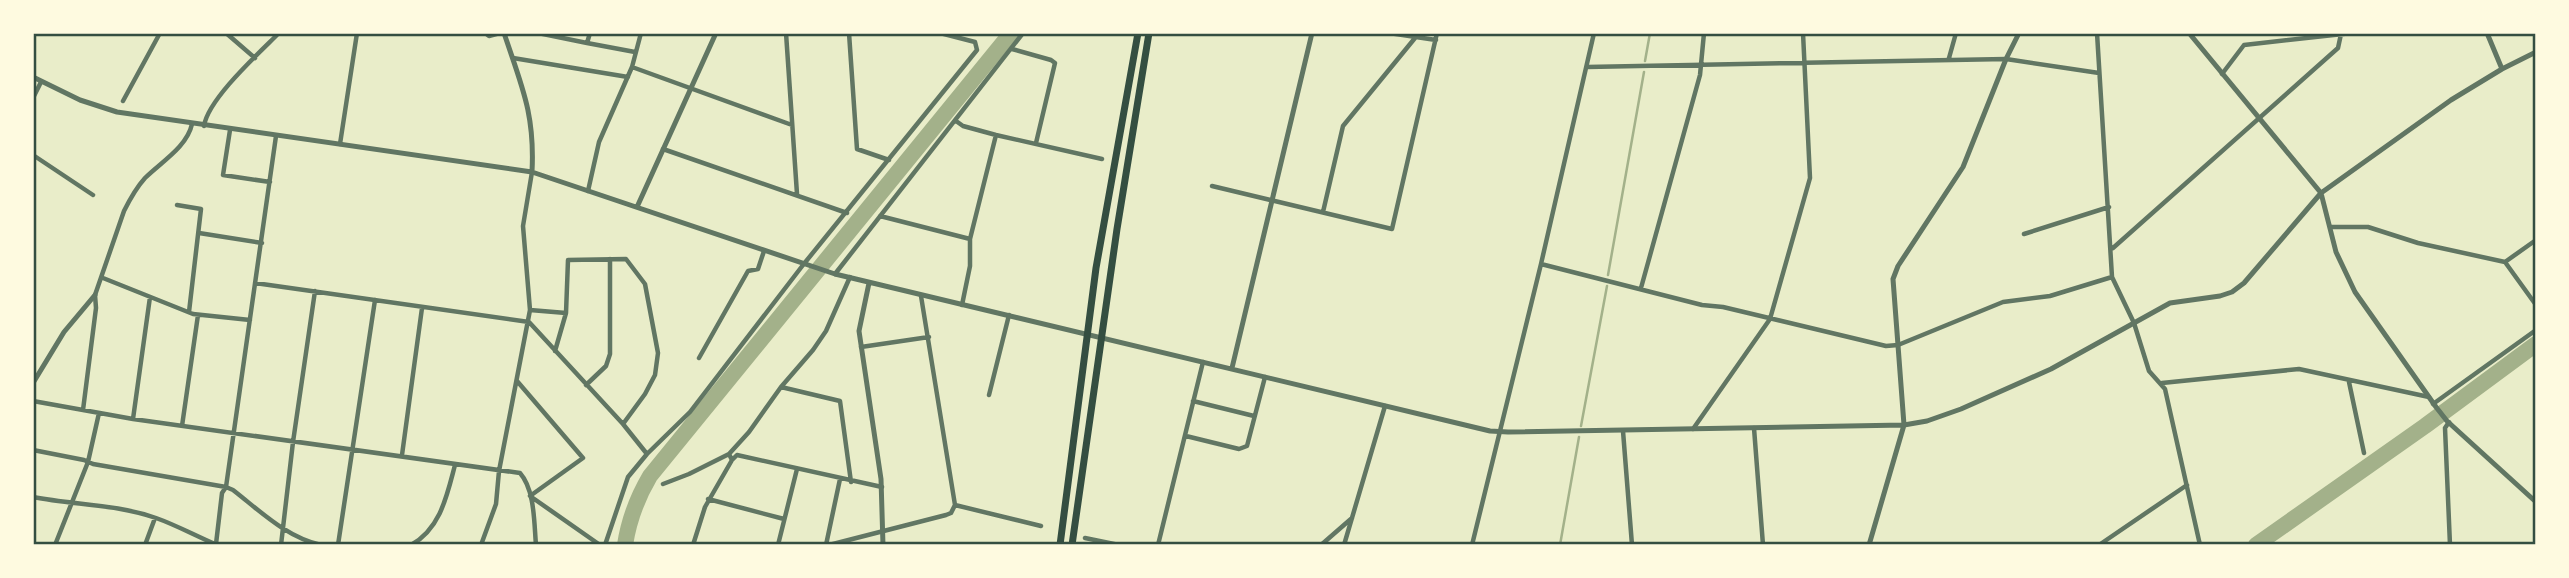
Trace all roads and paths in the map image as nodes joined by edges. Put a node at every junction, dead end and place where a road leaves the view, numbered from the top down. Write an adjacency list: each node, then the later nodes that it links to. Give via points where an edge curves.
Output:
1 (160, 33): 52 (street)
2 (226, 33): 36 (street)
3 (279, 33): 36 (street)
4 (356, 33): 62 (street)
5 (485, 33): 6 (street)
6 (502, 33): 37 (street)
7 (538, 33): 32 (street)
8 (590, 33): 32 (street)
9 (641, 33): 34 (street)
10 (716, 33): 50 (street)
11 (786, 33): 56 (street)
12 (849, 33): 66 (street, via 857,149)
13 (940, 33): 66 (street, via 975,42 977,50)
14 (1023, 33): 33 (street)
15 (1138, 33): 118 (highway)
16 (1149, 33): 120 (highway)
17 (1312, 33): 74 (street)
18 (1390, 33): 30 (street)
19 (1437, 33): 31 (street)
20 (1594, 33): 43 (street)
21 (1704, 33): 41 (street)
22 (1802, 33): 40 (street)
23 (1956, 33): 38 (street)
24 (2019, 33): 39 (street)
25 (2097, 33): 45 (street)
26 (2189, 33): 46 (street)
27 (2351, 33): 29 (street)
28 (2487, 33): 44 (street)
29 (2341, 34): 46 (street, via 2244,45); 53 (street, via 2338,48)
30 (1415, 38): 31 (street); 79 (street, via 1343,126)
31 (1436, 40): 79 (street, via 1392,229)
32 (587, 43): 34 (street)
33 (1012, 50): 54 (street); 61 (street, via 1055,64)
34 (635, 52): 42 (street)
35 (2536, 52): 44 (street)
36 (255, 58): 57 (street, via 207,114)
37 (513, 58): 48 (street); 67 (street, via 531,118)
38 (1950, 58): 39 (street); 40 (street)
39 (2006, 59): 45 (street); 121 (street, via 1963,167 1893,279)
40 (1804, 62): 41 (street); 113 (street, via 1810,178)
41 (1702, 65): 43 (street); 99 (street)
42 (632, 67): 48 (street); 50 (street)
43 (1587, 68): 91 (street)
44 (2502, 69): 71 (street)
45 (2100, 73): 77 (street)
46 (2222, 74): 53 (street)
47 (33, 77): 49 (street)
48 (628, 77): 70 (street, via 598,142)
49 (41, 82): 51 (street); 55 (street, via 92,105)
50 (690, 90): 56 (street); 63 (street)
51 (33, 98)
52 (123, 101)
53 (2259, 117): 71 (street); 87 (street)
54 (956, 121): 59 (street); 80 (street)
55 (192, 124): 57 (street); 96 (street, via 188,135 130,198)
56 (792, 125): 72 (street)
57 (204, 126): 58 (street)
58 (230, 130): 60 (street); 68 (street, via 223,175)
59 (996, 135): 61 (street); 84 (street)
60 (276, 136): 62 (street); 68 (street)
61 (1036, 144): 65 (street)
62 (340, 145): 67 (street)
63 (663, 149): 72 (street); 76 (street)
64 (33, 155): 73 (street)
65 (1102, 159)
66 (889, 160): 78 (street)
67 (532, 172): 70 (street); 108 (street, via 523,226)
68 (270, 182): 86 (street)
69 (1212, 186): 74 (street)
70 (588, 191): 76 (street)
71 (2322, 193): 81 (street); 116 (street, via 2239,288 2220,296 2175,302)
72 (797, 194): 78 (street)
73 (93, 195)
74 (1272, 200): 79 (street); 126 (street)
75 (177, 205): 82 (street, via 201,209)
76 (637, 207): 88 (street)
77 (2109, 207): 83 (street); 87 (street)
78 (846, 212): 92 (street)
79 (1323, 212)
80 (880, 216): 84 (street); 93 (street)
81 (2331, 228): 90 (street, via 2368,227); 135 (street, via 2336,252 2355,292)
82 (198, 233): 86 (street); 109 (street)
83 (2024, 234)
84 (970, 239): 105 (street)
85 (2536, 240): 90 (street)
86 (262, 243): 97 (street)
87 (2112, 249): 95 (street)
88 (764, 251): 92 (street); 124 (street, via 758,269 748,271)
89 (610, 259): 110 (street, via 568,260); 132 (street, via 610,354 606,366); 145 (street, via 626,259 645,284 658,353 655,375)
90 (2505, 262): 106 (street)
91 (1541, 264): 99 (street); 151 (street)
92 (806, 265): 93 (street); 158 (street, via 690,412)
93 (833, 273): 94 (street)
94 (850, 277): 98 (street); 133 (street, via 826,331)
95 (2112, 277): 116 (street); 121 (street, via 2050,296 2003,302)
96 (103, 278): 101 (street); 103 (street)
97 (255, 283): 100 (street); 114 (street)
98 (869, 283): 102 (street); 122 (street, via 859,323)
99 (1641, 288): 113 (street)
100 (315, 291): 104 (street); 154 (street)
101 (95, 295): 130 (street, via 64,332); 140 (street)
102 (921, 296): 105 (street); 119 (street)
103 (150, 297): 109 (street); 143 (street)
104 (375, 300): 107 (street); 156 (street)
105 (962, 305): 112 (street)
106 (2536, 305)
107 (422, 308): 115 (street); 159 (street)
108 (530, 310): 110 (street); 115 (street)
109 (189, 313): 111 (street)
110 (566, 313): 123 (street)
111 (198, 314): 114 (street); 147 (street)
112 (1009, 315): 118 (street); 134 (street)
113 (1770, 318): 121 (street); 149 (street)
114 (250, 320): 152 (street)
115 (529, 322): 123 (street); 128 (street)
116 (2133, 323): 131 (street, via 2149,371); 146 (street, via 1997,393 1927,421)
117 (2536, 330): 139 (street)
118 (1087, 334): 120 (street); 198 (highway)
119 (929, 337): 122 (street); 176 (street)
120 (1100, 338): 125 (street); 199 (highway)
121 (1898, 345): 146 (street)
122 (861, 347): 170 (street)
123 (555, 352): 132 (street)
124 (699, 358)
125 (1203, 362): 126 (street); 137 (street)
126 (1232, 368): 127 (street)
127 (1265, 377): 138 (street); 142 (street)
128 (516, 380): 164 (street); 171 (street, via 583,458)
129 (2349, 382): 131 (street, via 2295,369); 135 (street); 157 (street)
130 (33, 383)
131 (2162, 383): 168 (street)
132 (586, 385): 145 (street)
133 (781, 387): 160 (street); 166 (street, via 840,401)
134 (989, 395)
135 (2429, 397): 139 (street)
136 (33, 401): 140 (street)
137 (1193, 401): 142 (street); 153 (street)
138 (1385, 405): 151 (street); 178 (street)
139 (2434, 405): 144 (street)
140 (83, 410): 141 (street)
141 (100, 413): 143 (street); 161 (street)
142 (1254, 416): 153 (street, via 1243,449)
143 (133, 419): 147 (street)
144 (2447, 421): 174 (street); 210 (street)
145 (623, 424): 158 (street)
146 (1903, 425): 148 (street); 207 (street)
147 (183, 426): 152 (street)
148 (1754, 428): 149 (street); 206 (street)
149 (1693, 429): 150 (street)
150 (1623, 431): 151 (street); 205 (street)
151 (1499, 432): 204 (street)
152 (234, 433): 154 (street); 169 (street)
153 (1186, 436): 201 (street)
154 (293, 442): 156 (street); 181 (street)
155 (33, 450): 161 (street)
156 (351, 451): 159 (street); 189 (street)
157 (2364, 453)
158 (647, 454): 193 (street, via 628,477)
159 (402, 455): 162 (street)
160 (730, 457): 163 (street); 167 (street); 173 (street)
161 (88, 462): 169 (street); 175 (street)
162 (455, 464): 164 (street); 190 (street, via 443,509 429,531)
163 (797, 469): 165 (street); 179 (street)
164 (499, 471): 171 (street, via 520,473); 191 (street, via 496,504)
165 (840, 479): 166 (street); 196 (street)
166 (851, 482): 170 (street)
167 (663, 484)
168 (2187, 485): 208 (street); 209 (street)
169 (226, 487): 181 (street); 186 (street)
170 (882, 487): 182 (street)
171 (530, 496): 192 (street); 193 (street)
172 (33, 497): 175 (street)
173 (708, 499): 179 (street); 194 (street)
174 (2536, 502)
175 (72, 503): 177 (street); 184 (street)
176 (955, 505): 180 (street); 182 (street, via 946,515)
177 (155, 517): 185 (street); 186 (street)
178 (1353, 518): 202 (street); 203 (street)
179 (784, 519): 195 (street)
180 (1041, 526)
181 (282, 529): 187 (street); 188 (street)
182 (883, 531): 196 (street); 197 (street)
183 (1085, 538): 200 (street)
184 (55, 545)
185 (145, 545)
186 (216, 545)
187 (281, 545)
188 (321, 545)
189 (338, 545)
190 (411, 545)
191 (481, 545)
192 (536, 545)
193 (602, 545)
194 (693, 545)
195 (778, 545)
196 (827, 545)
197 (883, 545)
198 (1060, 545)
199 (1072, 545)
200 (1119, 545)
201 (1158, 545)
202 (1321, 545)
203 (1344, 545)
204 (1472, 545)
205 (1632, 545)
206 (1763, 545)
207 (1869, 545)
208 (2099, 545)
209 (2200, 545)
210 (2450, 545)

